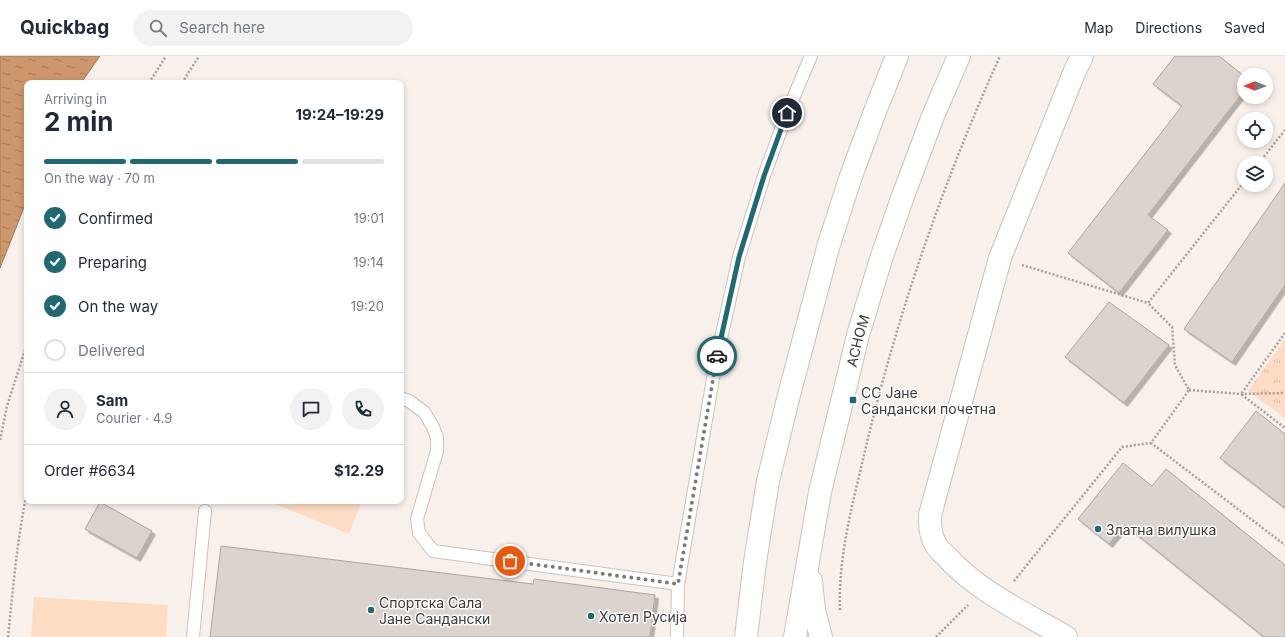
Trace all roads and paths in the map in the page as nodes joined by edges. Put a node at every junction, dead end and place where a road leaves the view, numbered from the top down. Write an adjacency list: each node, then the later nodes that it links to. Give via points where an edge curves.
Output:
1 (166, 56): 8 (path)
2 (200, 56): 9 (path)
3 (811, 56): 28 (lane, via 764,176 739,257 716,361)
4 (897, 56): 34 (street, via 851,176 829,244 790,388 767,489)
5 (959, 56): 26 (street, АСНОМ, via 933,116 881,259 842,398)
6 (1000, 56): 30 (path, via 930,229 897,326 847,534 839,593)
7 (1082, 56): 13 (street)
8 (151, 80)
9 (184, 80)
10 (1285, 130): 11 (path)
11 (1265, 156)
12 (1237, 191): 14 (path)
13 (1000, 258): 14 (path); 29 (street, via 930,515 930,532 936,545 968,577)
14 (1148, 303): 17 (path, via 1172,326 1175,365)
15 (1285, 333): 19 (path)
16 (24, 353): 22 (path, via 7,406)
17 (1189, 390): 19 (path); 23 (path)
18 (1285, 393): 19 (path)
19 (1241, 394): 21 (path)
20 (404, 399): 28 (lane, via 424,412 437,438 437,451 417,519 419,533 433,551)
21 (1285, 428)
22 (0, 440)
23 (1151, 443): 27 (path); 29 (path, via 1122,447)
24 (24, 504): 31 (path)
25 (206, 511): 32 (lane)
26 (811, 538): 35 (street, АСНОМ); 36 (street, via 812,592)
27 (1285, 545)
28 (678, 584): 33 (lane)
29 (992, 593): 37 (path); 38 (street)
30 (841, 618)
31 (8, 637)
32 (193, 637)
33 (677, 637)
34 (746, 637)
35 (795, 637)
36 (821, 637)
37 (936, 637)
38 (1066, 637)

